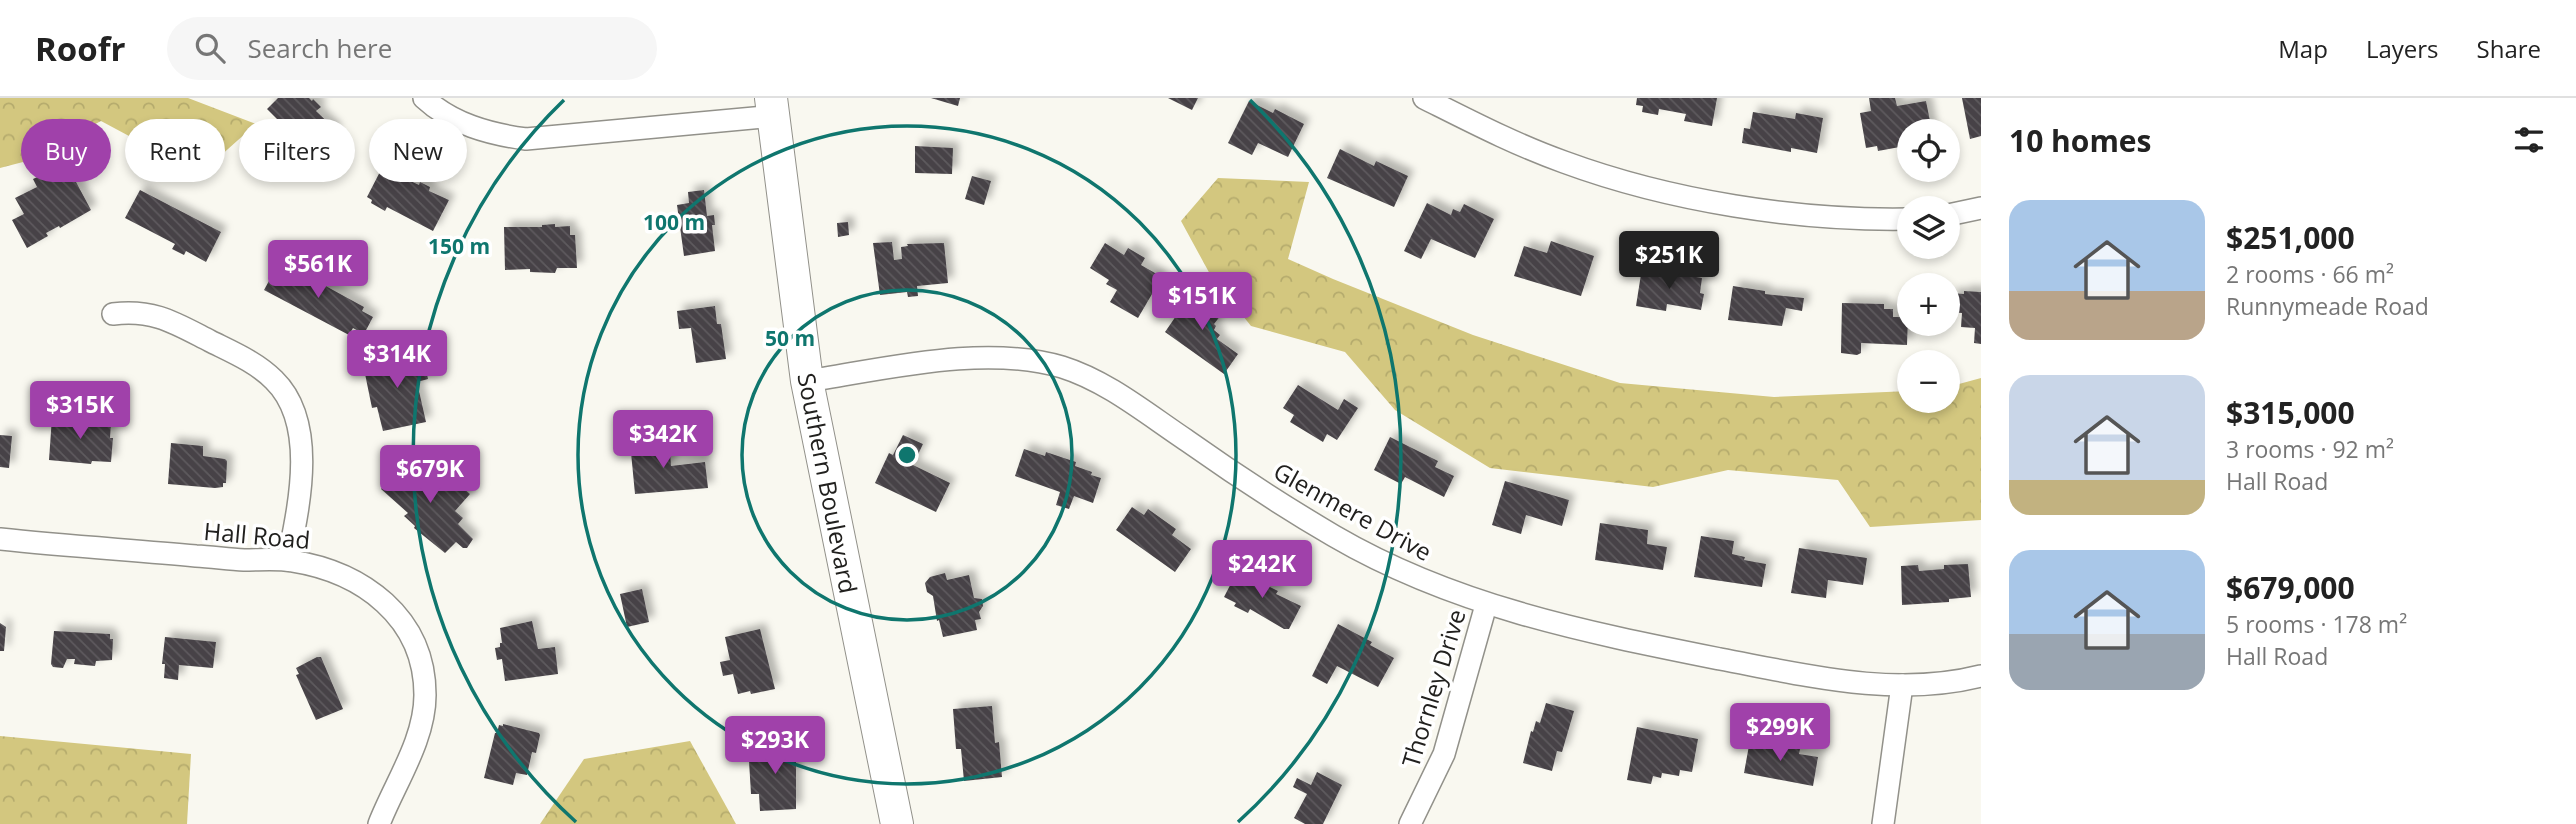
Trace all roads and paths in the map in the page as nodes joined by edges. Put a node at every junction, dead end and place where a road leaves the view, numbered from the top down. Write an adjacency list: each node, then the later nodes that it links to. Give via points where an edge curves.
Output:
1 (424, 98): 3 (street, via 466,125 526,139)
2 (1424, 98): 6 (street, via 1566,163 1666,192 1822,218)
3 (772, 107): 8 (main road, Southern Boulevard)
4 (1981, 208): 5 (street)
5 (1960, 212)
6 (1897, 219)
7 (113, 314): 10 (street, via 148,313 241,356 275,381 291,403 299,421 302,458)
8 (807, 381): 11 (street, Glenmere Drive, via 960,359 1001,358 1062,367 1127,400 1335,536 1413,577); 15 (main road, Southern Boulevard)
9 (0, 539): 10 (street, Hall Road)
10 (288, 560): 14 (street, Hall Road, via 330,570 361,584 395,610 415,645 425,693 423,715)
11 (1486, 605): 13 (street, Glenmere Drive, via 1669,649 1827,680); 16 (street, Thornley Drive, via 1444,754)
12 (1981, 676): 13 (street, Glenmere Drive)
13 (1902, 685): 17 (street)
14 (379, 824)
15 (897, 824)
16 (1410, 824)
17 (1883, 824)

